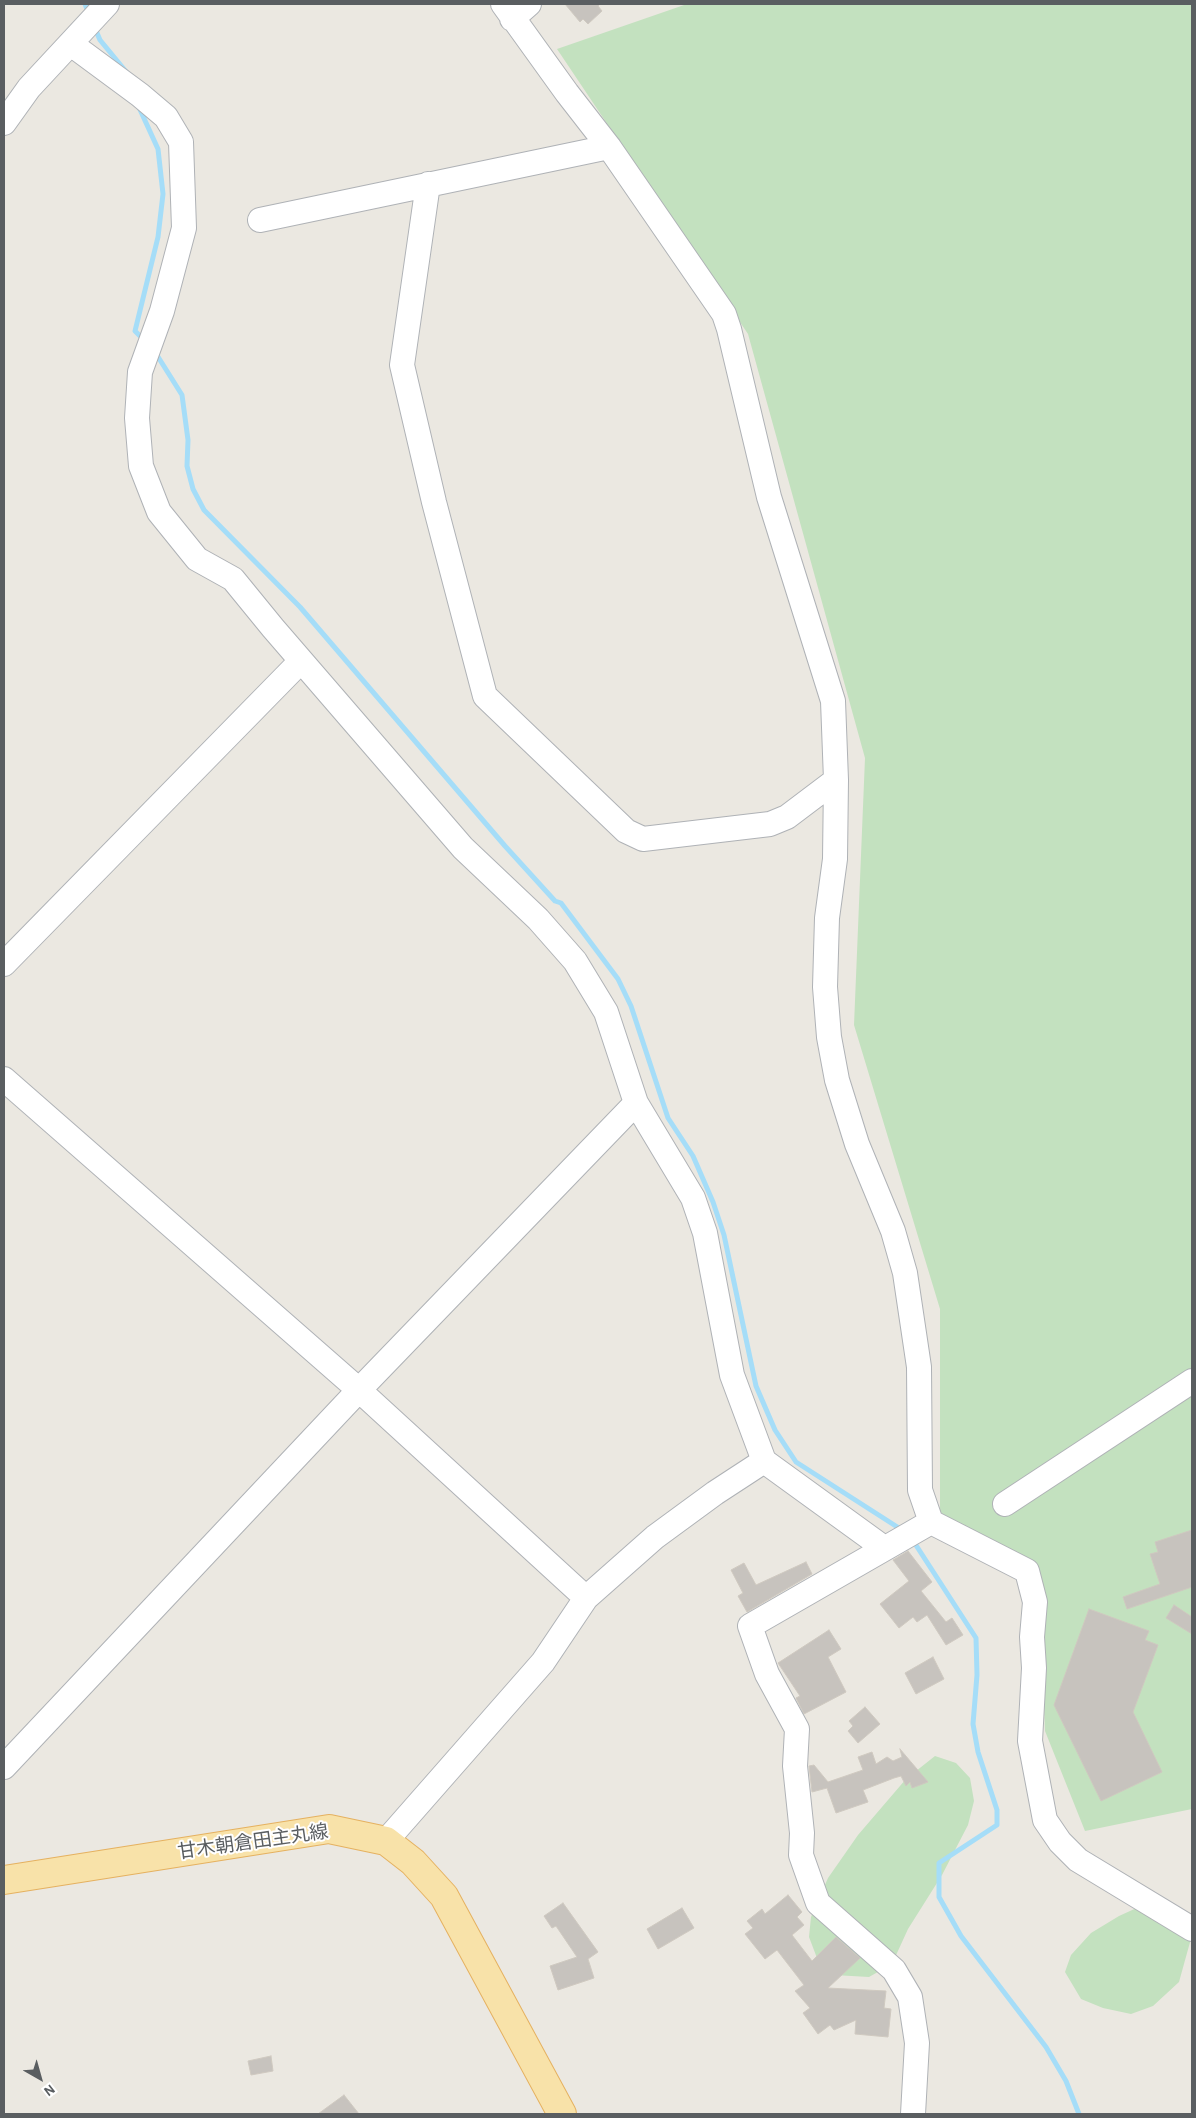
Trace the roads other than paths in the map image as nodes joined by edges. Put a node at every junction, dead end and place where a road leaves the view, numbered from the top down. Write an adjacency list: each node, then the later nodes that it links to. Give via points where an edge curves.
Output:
1 (107, 4): 3 (street)
2 (515, 9): 5 (street)
3 (72, 44): 4 (street, via 29,88); 8 (street, via 166,117 181,142 184,228 162,311 140,372 137,418 141,466 159,512 197,559 233,579)
4 (4, 123)
5 (609, 147): 6 (street); 9 (street, via 724,314 769,498 833,701)
6 (428, 184): 7 (street); 9 (street, via 402,365 485,696 626,831 643,839 770,824 787,816)
7 (260, 220)
8 (301, 661): 10 (street); 12 (street, via 463,848 538,919 575,961 606,1012)
9 (836, 780): 17 (street, via 835,859 827,918 825,987 829,1037 837,1080 857,1144 893,1231 905,1272 919,1367 920,1490)
10 (4, 964)
11 (4, 1079): 14 (street)
12 (636, 1103): 14 (street); 15 (street, via 693,1198 705,1233 732,1375)
13 (1192, 1381): 16 (street)
14 (358, 1390): 19 (street); 20 (street)
15 (764, 1462): 18 (street); 19 (street, via 655,1537)
16 (1005, 1504)
17 (931, 1522): 18 (street); 23 (street, via 1027,1571 1035,1602 1030,1741 1045,1820 1078,1860)
18 (884, 1548): 25 (street, via 750,1626 767,1674 797,1729 795,1766 802,1833 801,1856 818,1903 894,1970 910,1997 917,2043)
19 (586, 1598): 21 (street, via 543,1662)
20 (4, 1767)
21 (386, 1841): 22 (main road, 甘木朝倉田主丸線, via 329,1829); 24 (main road, 甘木朝倉田主丸線, via 413,1862 444,1896)
22 (4, 1880)
23 (1192, 1929)
24 (562, 2114)
25 (913, 2114)

